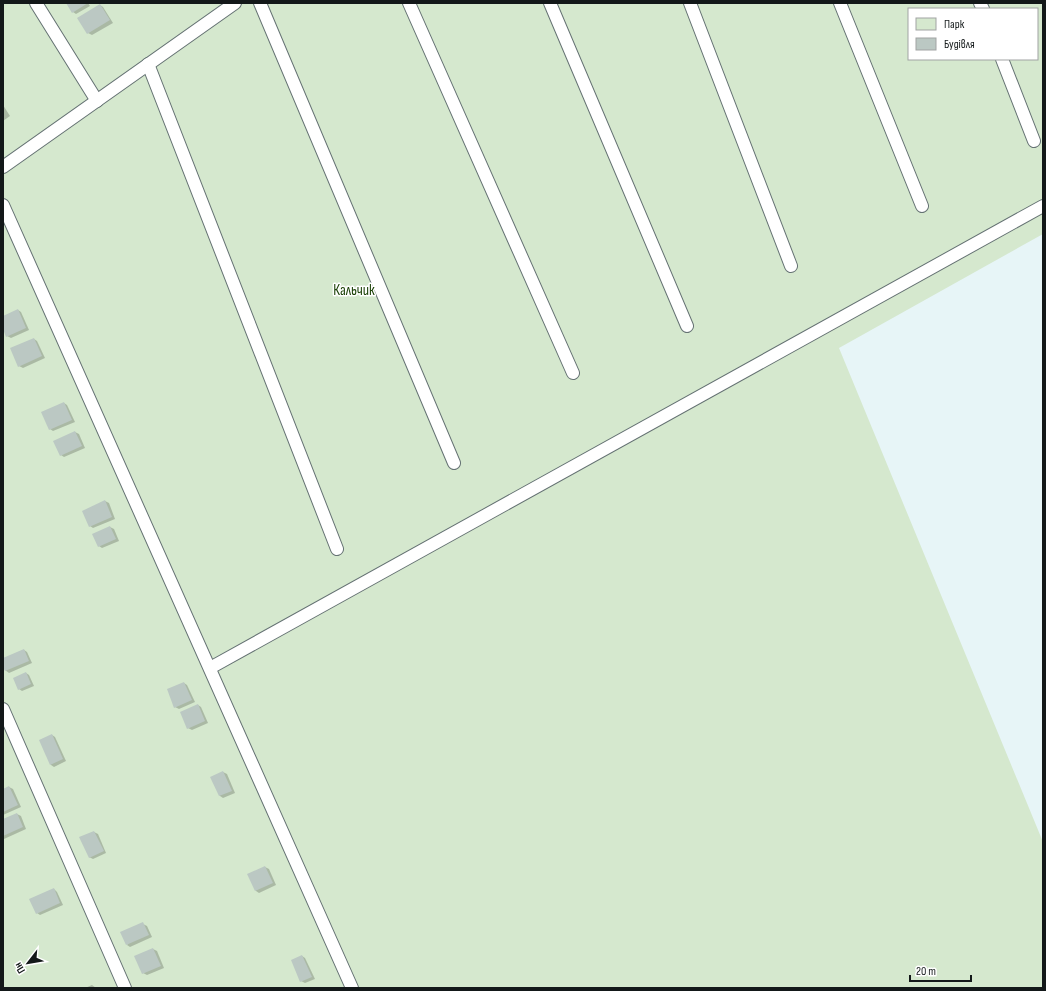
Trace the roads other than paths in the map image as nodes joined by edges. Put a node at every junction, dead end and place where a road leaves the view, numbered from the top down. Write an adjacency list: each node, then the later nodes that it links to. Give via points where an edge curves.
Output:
1 (36, 3): 10 (lane)
2 (235, 3): 9 (lane)
3 (260, 3): 19 (lane)
4 (409, 3): 18 (lane)
5 (550, 3): 17 (lane)
6 (690, 3): 16 (lane)
7 (840, 3): 14 (lane)
8 (1002, 60): 11 (lane)
9 (148, 64): 10 (lane); 20 (lane)
10 (97, 101): 12 (lane)
11 (1034, 141)
12 (3, 168)
13 (3, 205): 21 (lane)
14 (922, 206)
15 (1043, 206): 21 (lane)
16 (791, 266)
17 (687, 326)
18 (573, 373)
19 (454, 463)
20 (337, 550)
21 (210, 668): 24 (lane)
22 (3, 709): 23 (lane)
23 (125, 988)
24 (352, 988)

